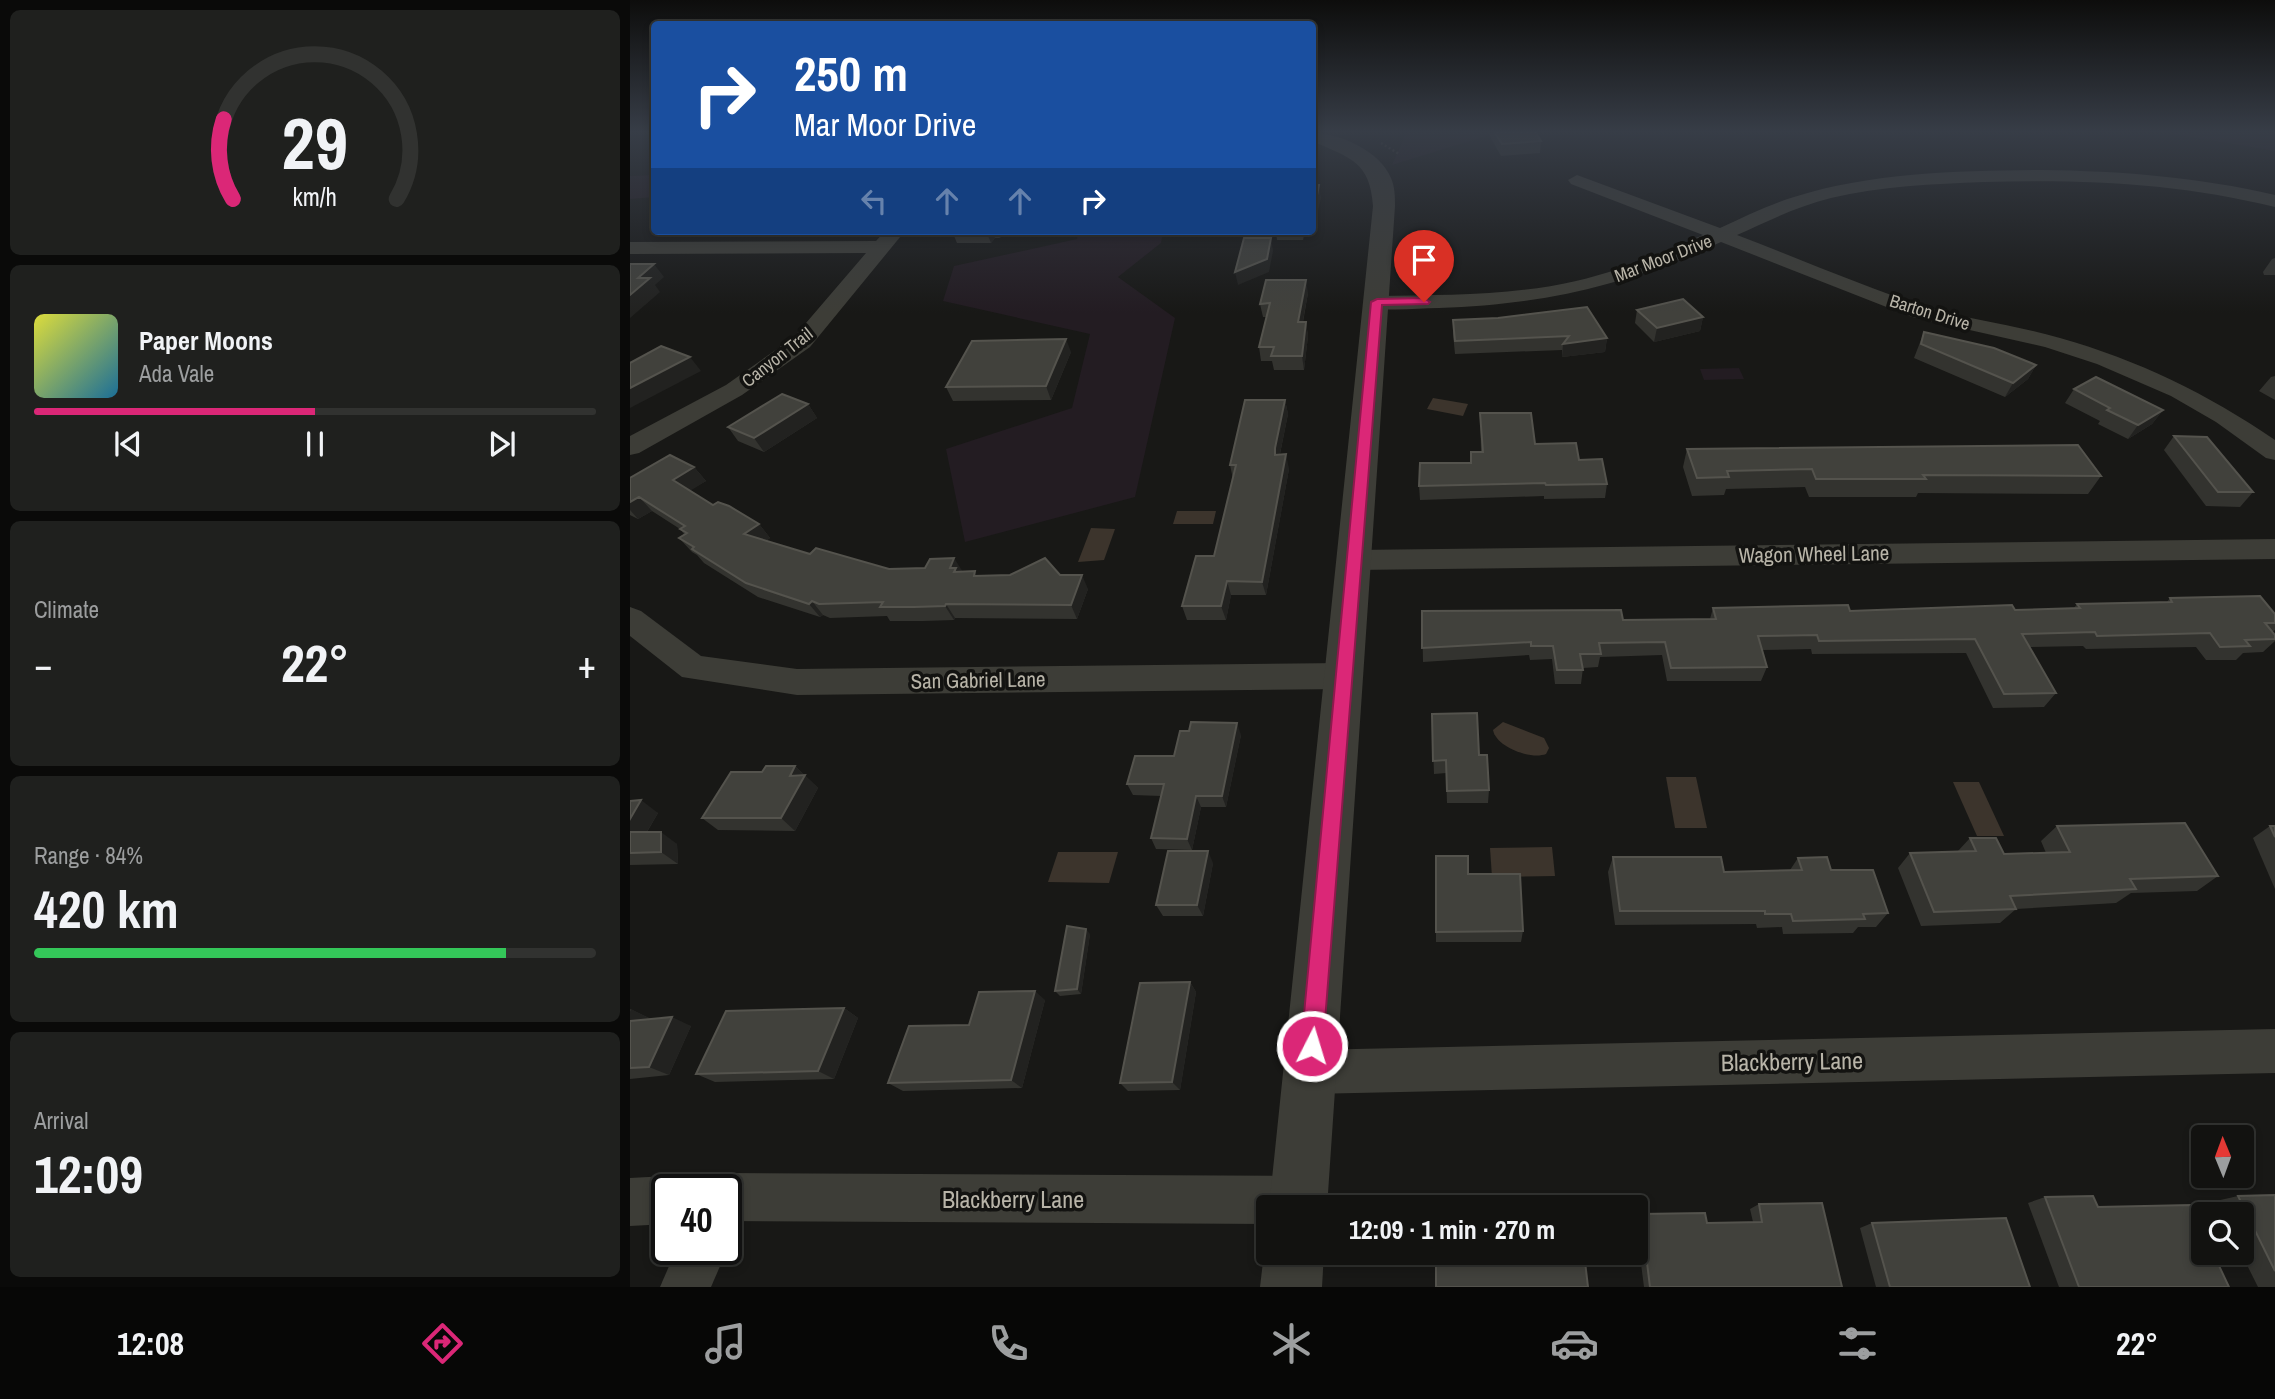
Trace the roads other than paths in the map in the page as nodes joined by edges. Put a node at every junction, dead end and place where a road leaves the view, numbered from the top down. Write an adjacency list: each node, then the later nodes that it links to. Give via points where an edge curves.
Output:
1 (1383, 193): 9 (street)
2 (1611, 193): 6 (street, Barton Drive)
3 (1831, 193): 6 (street, Mar Moor Drive, via 1801,200)
4 (2241, 193): 5 (street, Mar Moor Drive)
5 (2275, 201)
6 (1721, 235): 9 (street, Mar Moor Drive, via 1602,281 1536,296); 11 (street, Barton Drive, via 1920,312 2105,359 2180,391)
7 (889, 239): 8 (street); 10 (street, Canyon Trail, via 802,342 734,390)
8 (630, 248)
9 (1377, 302): 13 (street)
10 (630, 447)
11 (2275, 452)
12 (2275, 549): 13 (street, Wagon Wheel Lane)
13 (1354, 560): 15 (street)
14 (630, 618): 15 (street, San Gabriel Lane, via 693,668 797,682)
15 (1345, 676): 17 (street)
16 (2275, 1051): 17 (street, Blackberry Lane)
17 (1310, 1072): 18 (street)
18 (1299, 1195)
19 (742, 1198): 22 (street, Blackberry Lane)
20 (651, 1201): 21 (street)
21 (630, 1202)
22 (1256, 1218)
23 (695, 1265): 25 (street)
24 (1293, 1265): 26 (street)
25 (685, 1287)
26 (1291, 1287)

